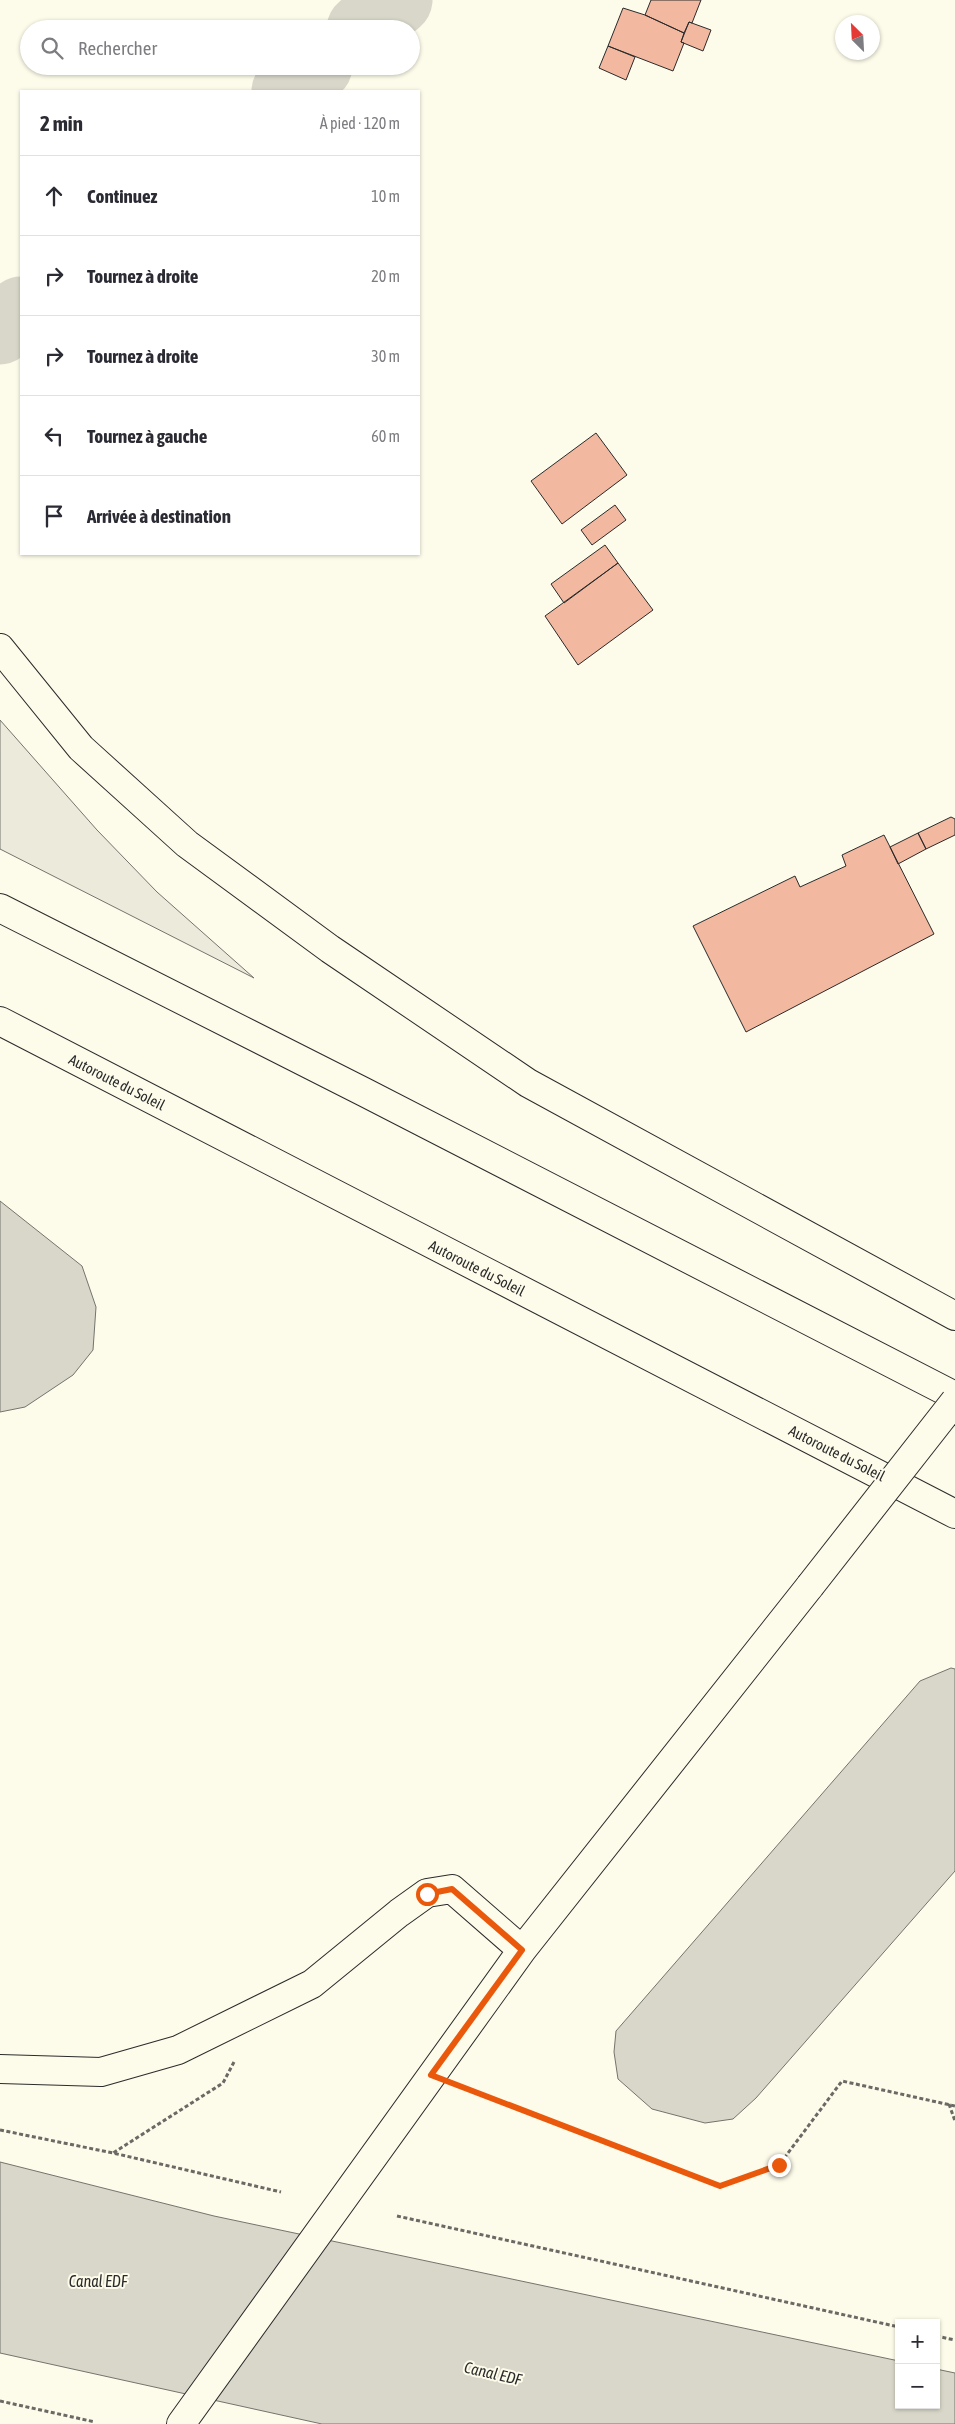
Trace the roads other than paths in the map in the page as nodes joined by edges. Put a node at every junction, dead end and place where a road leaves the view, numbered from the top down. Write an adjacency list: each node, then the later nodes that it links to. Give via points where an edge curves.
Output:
1 (0, 648): 4 (main road, via 82,748 116,780 187,844 330,949 528,1083)
2 (0, 908): 5 (main road)
3 (0, 1021): 7 (main road, Autoroute du Soleil)
4 (955, 1316)
5 (955, 1396)
6 (955, 1401): 8 (main road, bridge)
7 (955, 1514)
8 (522, 1950): 9 (main road, via 452,1889 427,1894 312,1984 178,2050 101,2072); 10 (main road)
9 (0, 2070)
10 (181, 2424)

